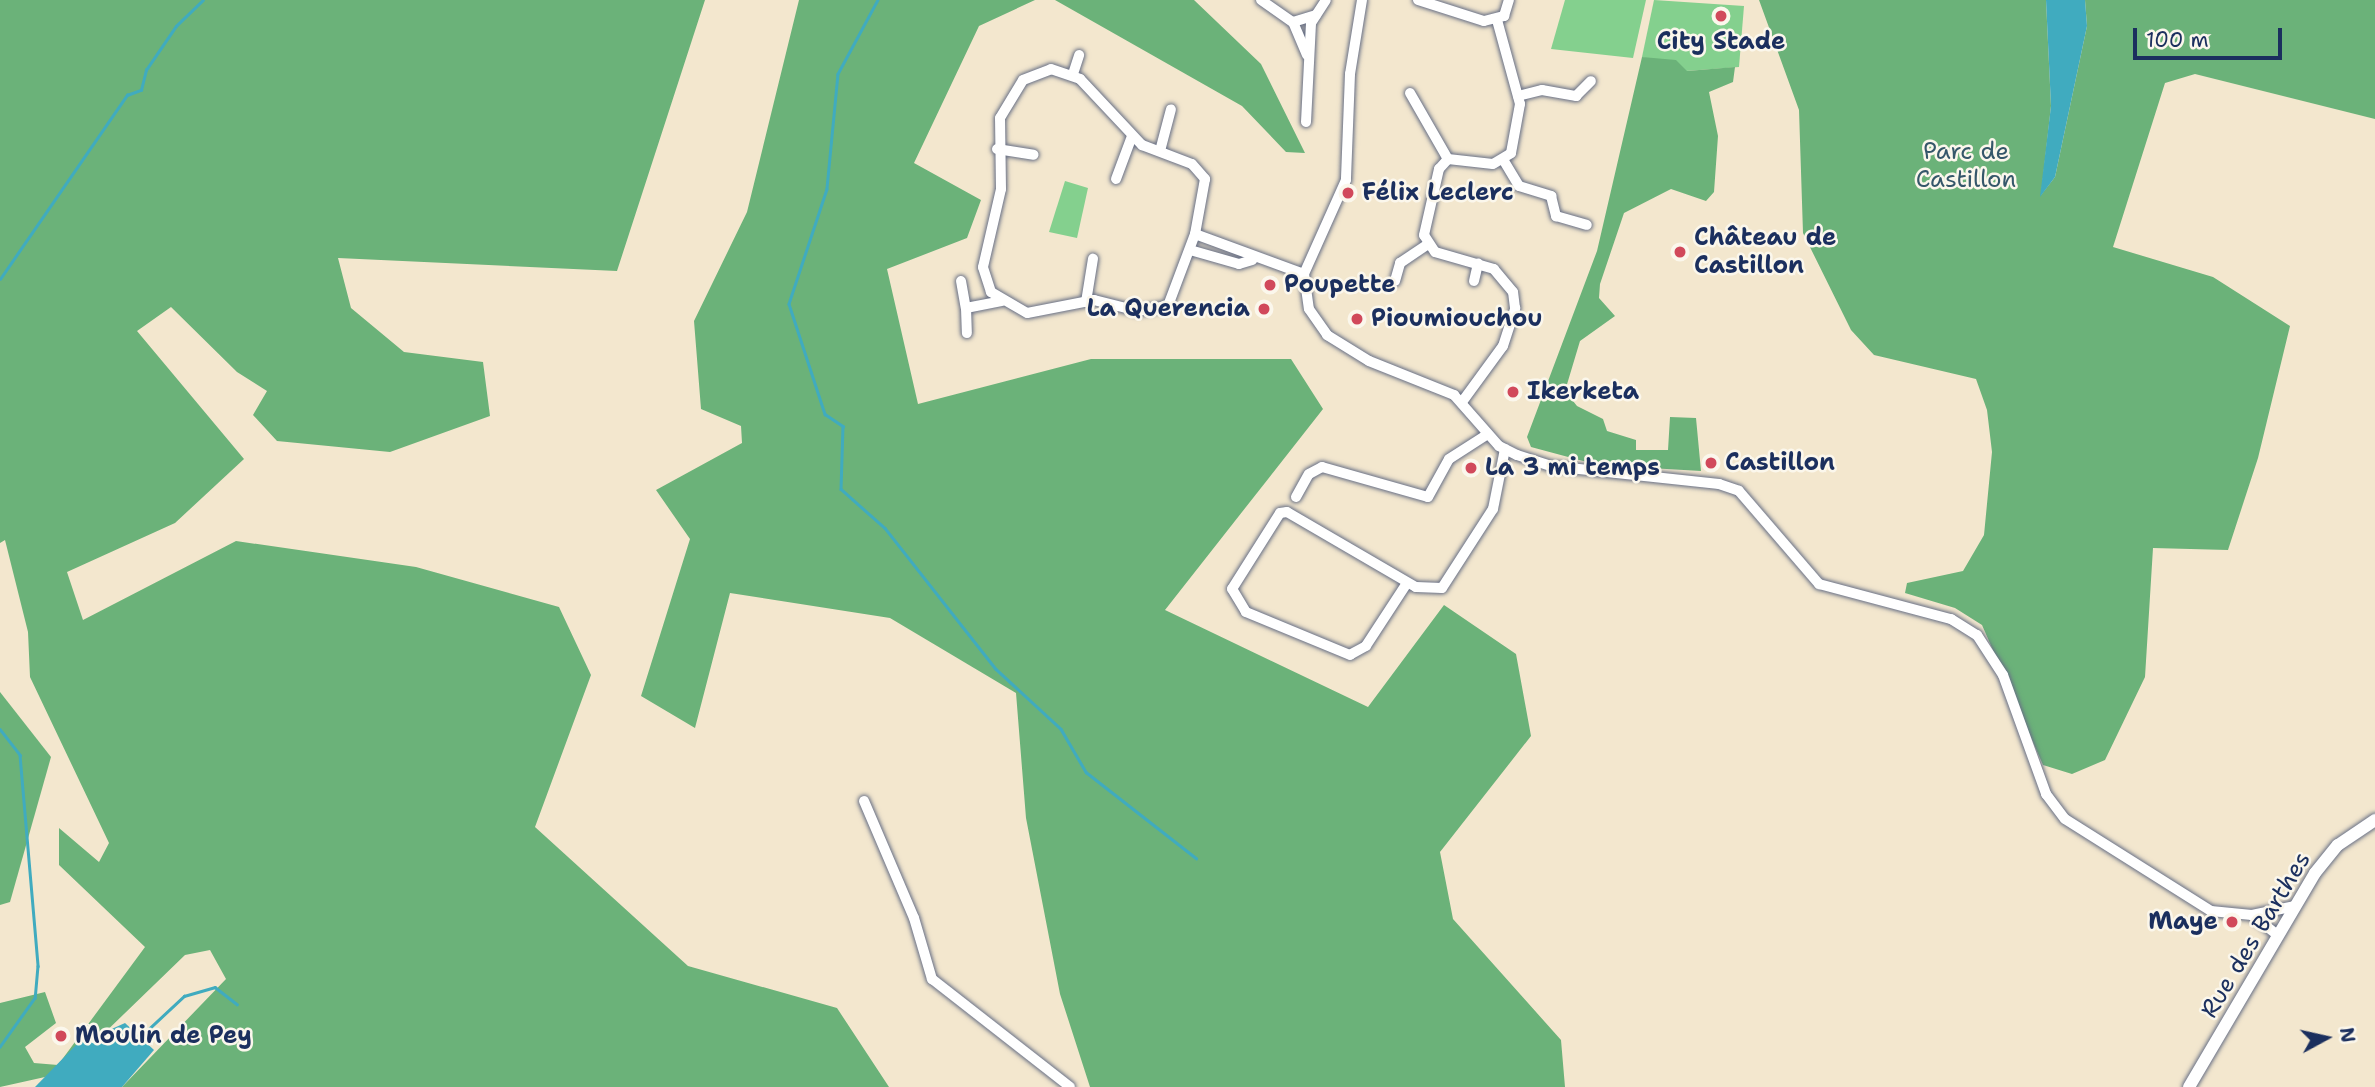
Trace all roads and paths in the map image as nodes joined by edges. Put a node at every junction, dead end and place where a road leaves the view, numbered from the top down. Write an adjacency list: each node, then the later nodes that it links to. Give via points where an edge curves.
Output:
1 (1261, 0): 8 (street)
2 (1326, 0): 6 (street)
3 (1362, 0): 33 (street, via 1350,74 1346,180)
4 (1418, 0): 7 (street)
5 (1510, 0): 7 (street)
6 (1316, 15): 8 (street); 10 (street)
7 (1497, 20): 14 (street)
8 (1293, 22): 10 (street)
9 (1079, 55): 11 (street)
10 (1308, 55): 16 (street)
11 (1073, 74): 17 (street); 18 (street, via 1051,69 1023,80 1000,118)
12 (1591, 81): 14 (street, via 1576,96 1542,90)
13 (1410, 93): 21 (street)
14 (1518, 96): 22 (street, via 1520,114)
15 (1171, 109): 19 (street)
16 (1306, 122)
17 (1132, 136): 19 (street); 23 (street)
18 (997, 149): 20 (street); 37 (street, via 1001,188 984,267)
19 (1160, 151): 25 (street, via 1192,164 1205,179)
20 (1034, 155)
21 (1448, 159): 22 (street); 27 (street, via 1439,169)
22 (1504, 161): 24 (street, via 1519,186 1552,196 1556,216)
23 (1116, 179)
24 (1587, 225)
25 (1195, 234): 26 (street); 28 (street)
26 (1225, 245): 29 (street); 31 (street)
27 (1427, 245): 32 (street); 35 (street, via 1400,263)
28 (1191, 250): 29 (street); 38 (street, via 1168,306 1138,311)
29 (1221, 258): 31 (street, via 1239,264)
30 (1093, 259): 38 (street)
31 (1252, 260): 33 (street)
32 (1478, 263): 36 (street); 41 (street, via 1507,278 1515,308 1503,346)
33 (1304, 274): 41 (street, via 1309,309 1341,347)
34 (961, 281): 39 (street)
35 (1395, 281)
36 (1474, 281)
37 (1000, 301): 38 (street, via 1044,314); 39 (street)
38 (1086, 302)
39 (966, 308): 40 (street)
40 (967, 333)
41 (1462, 402): 42 (street)
42 (1488, 434): 43 (street); 44 (street, via 1449,459 1428,497 1322,467 1309,474)
43 (1505, 449): 45 (street, via 1493,509 1448,583 1433,590); 49 (street, via 1551,466 1718,484 1739,491 1819,584 1967,626 2003,675 2046,794 2065,819 2196,906)
44 (1296, 497)
45 (1407, 583): 45 (street, via 1287,512 1280,513 1232,589 1246,612 1350,655 1366,646)
46 (864, 801): 51 (street, via 914,918 932,979)
47 (2375, 821): 48 (street, Rue des Barthes, via 2338,845)
48 (2295, 906): 49 (street); 50 (street, Rue des Barthes)
49 (2252, 915): 50 (street)
50 (2278, 935): 52 (street, Rue des Barthes)
51 (1070, 1087)
52 (2189, 1087)

